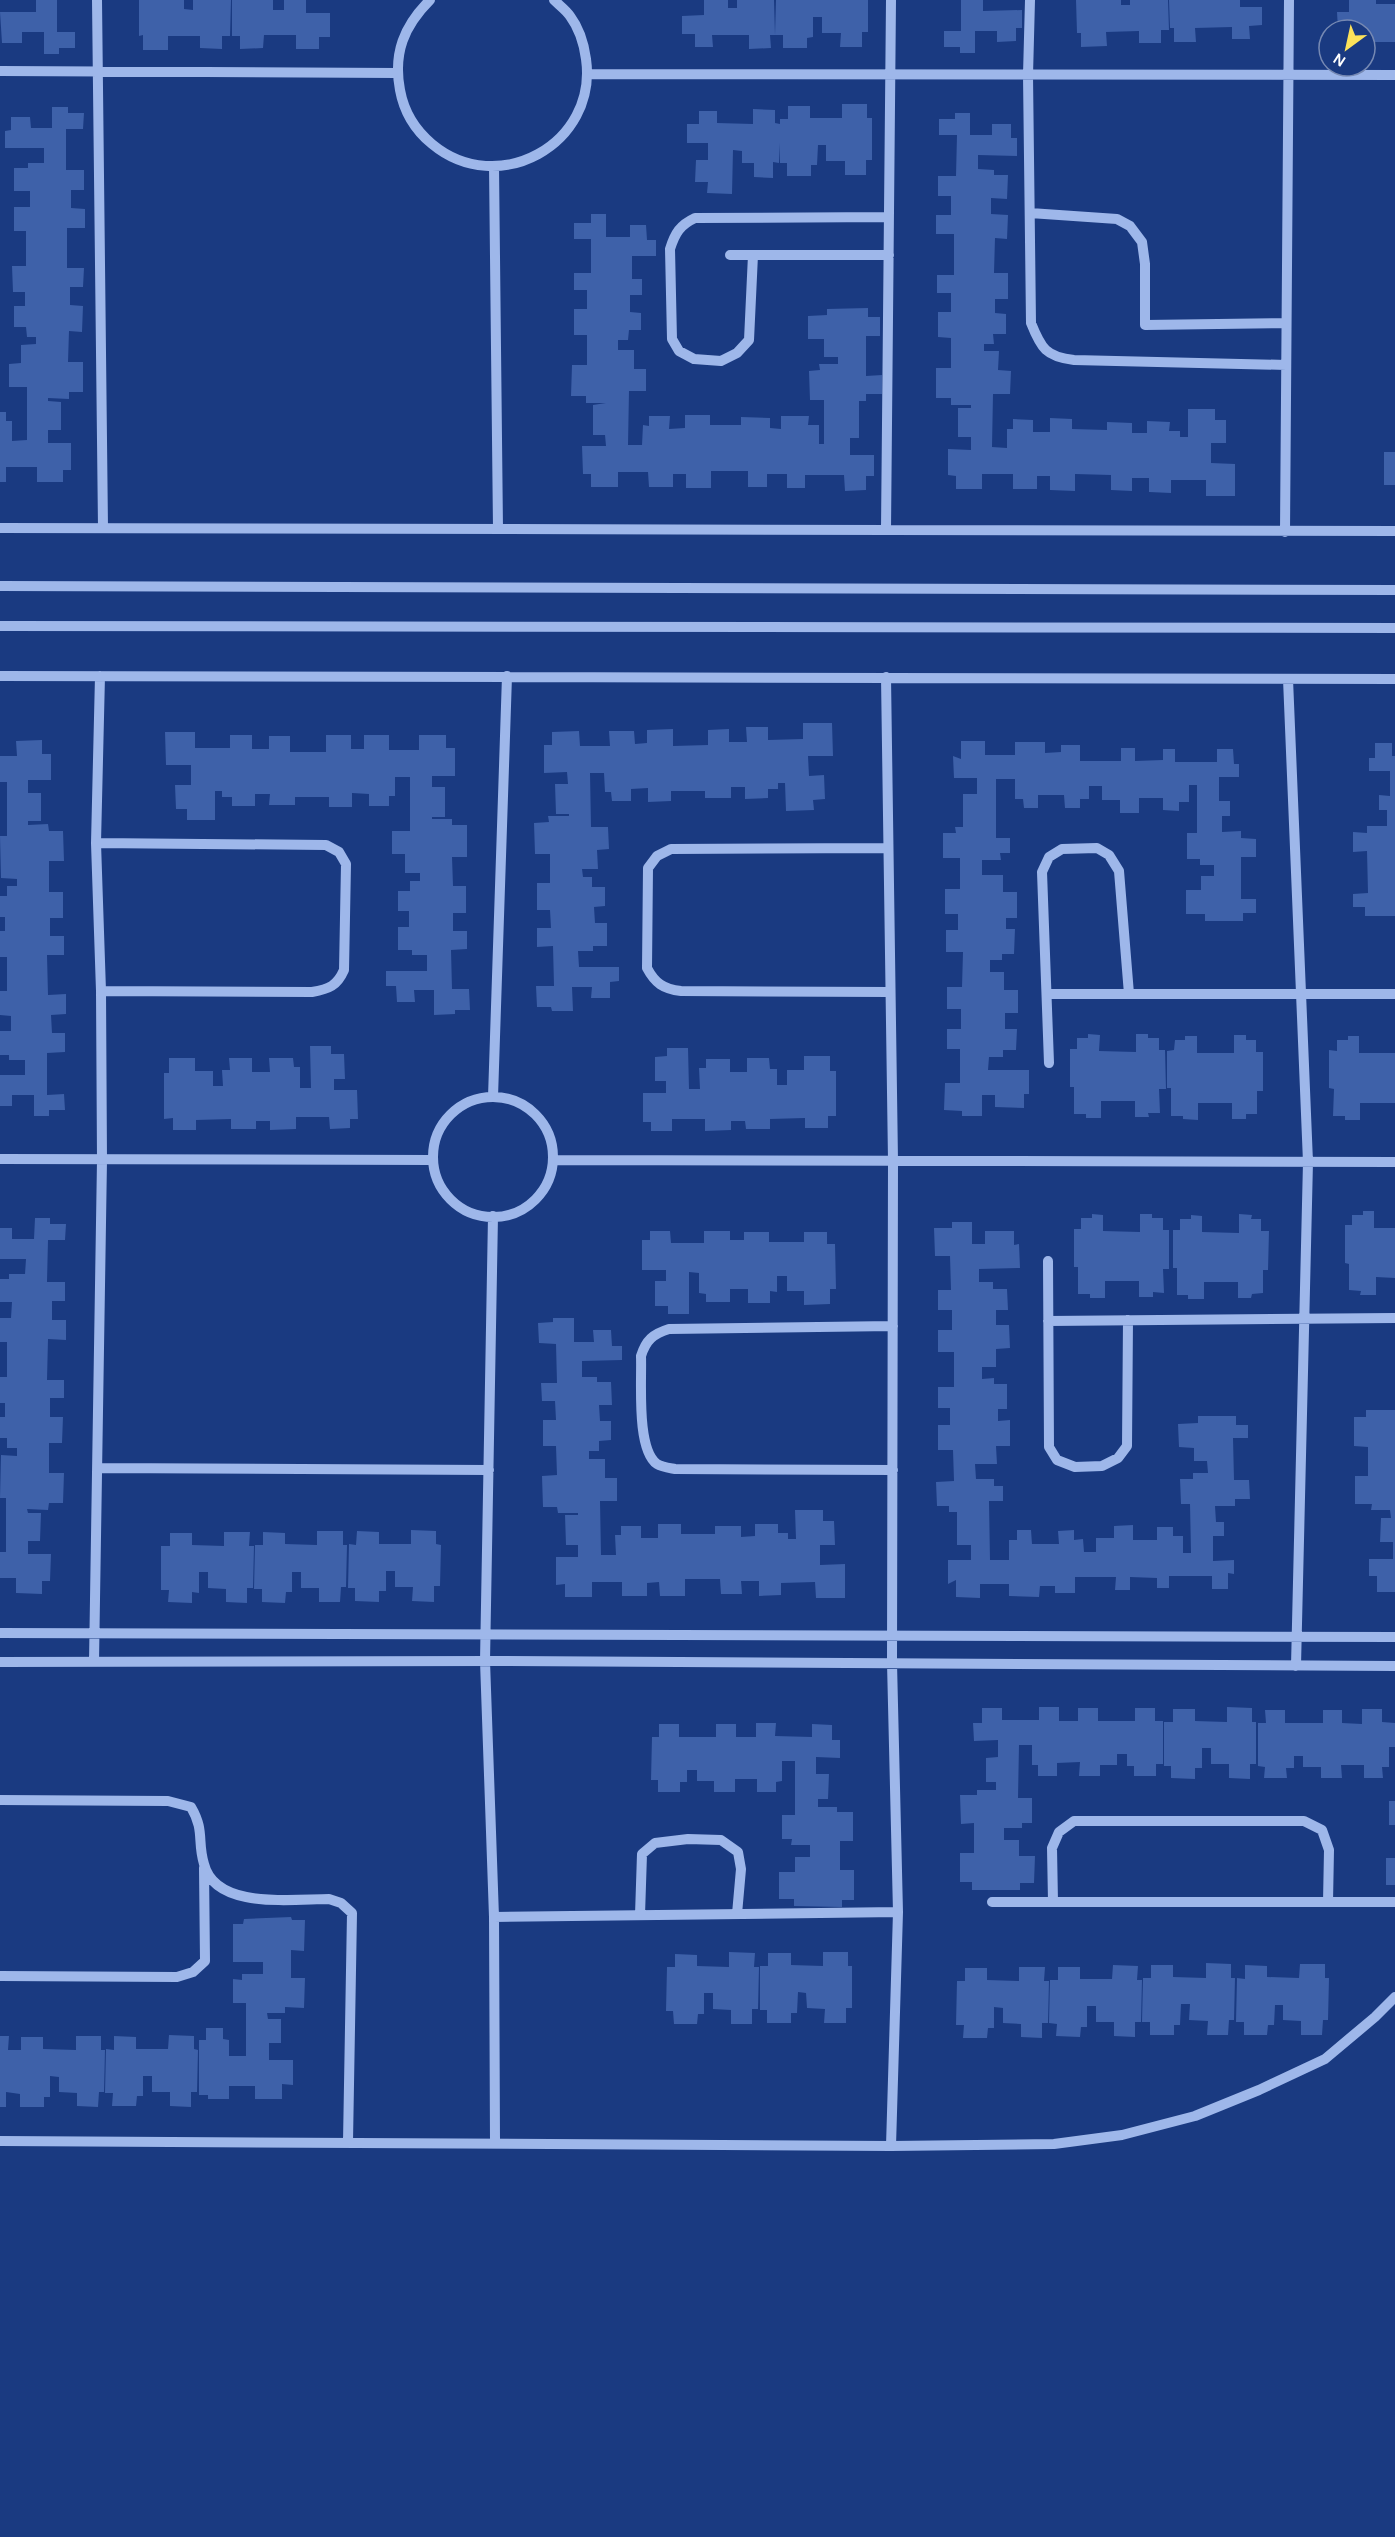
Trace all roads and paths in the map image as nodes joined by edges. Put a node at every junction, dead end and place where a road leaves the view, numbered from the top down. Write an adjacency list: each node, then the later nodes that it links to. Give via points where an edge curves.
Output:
1 (96, 0): 8 (street)
2 (430, 0): 9 (street, via 414,16 401,43)
3 (554, 0): 10 (street, via 570,17 584,44)
4 (891, 0): 11 (street)
5 (1030, 0): 12 (street)
6 (1288, 0): 14 (street)
7 (0, 71): 8 (street)
8 (96, 71): 9 (street); 24 (street)
9 (397, 73): 15 (street, via 403,105 420,133 445,154 476,166)
10 (588, 74): 11 (street); 15 (street, via 582,106 565,134 539,155 509,166)
11 (891, 75): 12 (street); 17 (street)
12 (1028, 75): 14 (street); 16 (street)
13 (1395, 75): 14 (street)
14 (1288, 76): 21 (street)
15 (494, 165): 25 (street)
16 (1030, 213): 21 (street, via 1117,219 1130,226 1142,242 1144,325); 22 (street, via 1030,323 1040,345 1055,358)
17 (889, 217): 19 (street, via 695,218 682,224 670,249 672,339 679,351 694,359 721,361 737,353 749,340); 20 (street)
18 (730, 255): 19 (street)
19 (753, 255): 20 (street)
20 (889, 255): 26 (street)
21 (1286, 323): 22 (street)
22 (1286, 364): 27 (street)
23 (0, 528): 24 (street)
24 (104, 528): 25 (street)
25 (498, 529): 26 (street)
26 (886, 530): 27 (street)
27 (1285, 531): 28 (street)
28 (1395, 531)
29 (0, 586): 30 (street)
30 (1395, 590)
31 (0, 626): 32 (street)
32 (1395, 628)
33 (0, 676): 34 (street)
34 (100, 676): 35 (street); 39 (street)
35 (507, 676): 36 (street); 48 (street)
36 (886, 677): 37 (street); 40 (street)
37 (1288, 679): 38 (street); 45 (street)
38 (1395, 679)
39 (96, 843): 41 (street); 41 (street, via 326,845 339,852 346,864 344,970 339,982 327,990)
40 (888, 848): 42 (street); 42 (street, via 671,849 657,856 648,868 647,968 653,981 668,990)
41 (101, 991): 50 (street)
42 (890, 992): 53 (street)
43 (1047, 994): 44 (street); 44 (street, via 1042,872 1049,856 1062,849 1097,848 1109,855 1119,871); 47 (street)
44 (1129, 994): 45 (street)
45 (1301, 994): 46 (street); 54 (street)
46 (1395, 994)
47 (1049, 1064)
48 (493, 1097): 51 (street, via 474,1100 443,1123 435,1140); 52 (street, via 512,1100 536,1117 551,1141)
49 (0, 1159): 50 (street)
50 (102, 1160): 51 (street); 63 (street)
51 (433, 1160): 56 (street, via 447,1197 463,1209)
52 (553, 1160): 53 (street); 56 (street, via 549,1180 538,1197 522,1210)
53 (893, 1161): 54 (street); 62 (street)
54 (1308, 1162): 55 (street); 58 (street)
55 (1395, 1162)
56 (493, 1216): 64 (street)
57 (1048, 1261): 61 (street)
58 (1304, 1318): 59 (street); 60 (street); 70 (street)
59 (1395, 1318)
60 (1128, 1320): 61 (street); 61 (street, via 1126,1446 1118,1458 1102,1466 1075,1467 1057,1460 1049,1447)
61 (1048, 1321)
62 (893, 1326): 65 (street); 65 (street, via 669,1329 656,1333 640,1356 644,1439 658,1465 675,1469)
63 (98, 1468): 64 (street); 67 (street)
64 (489, 1470): 68 (street)
65 (893, 1470): 69 (street)
66 (0, 1633): 67 (street)
67 (93, 1633): 68 (street); 74 (street)
68 (486, 1634): 69 (street); 72 (street)
69 (892, 1634): 70 (street); 75 (street)
70 (1296, 1635): 71 (street); 76 (street)
71 (1395, 1637)
72 (485, 1661): 74 (street); 75 (street); 87 (street)
73 (0, 1662): 74 (street)
74 (94, 1662)
75 (892, 1664): 76 (street); 84 (street)
76 (1296, 1666): 77 (street)
77 (1395, 1666)
78 (0, 1800): 79 (street, via 168,1801 191,1806 199,1821)
79 (204, 1866): 88 (street, via 205,1961 193,1972 177,1977); 91 (street, via 215,1883 231,1894 249,1899 328,1899 341,1903 352,1913)
80 (992, 1902): 81 (street)
81 (1053, 1902): 82 (street); 82 (street, via 1052,1848 1059,1832 1074,1821 1304,1821 1322,1830 1329,1850)
82 (1328, 1902): 83 (street)
83 (1395, 1902)
84 (898, 1912): 85 (street); 93 (street)
85 (737, 1914): 86 (street); 86 (street, via 741,1869 738,1852 721,1839 688,1839 655,1843 642,1854)
86 (640, 1915): 87 (street)
87 (494, 1917): 92 (street)
88 (0, 1976)
89 (1395, 1997): 93 (street, via 1324,2059 1195,2116 1122,2135 1054,2144)
90 (0, 2141): 91 (street)
91 (348, 2142): 92 (street)
92 (495, 2142): 93 (street)
93 (891, 2146)

